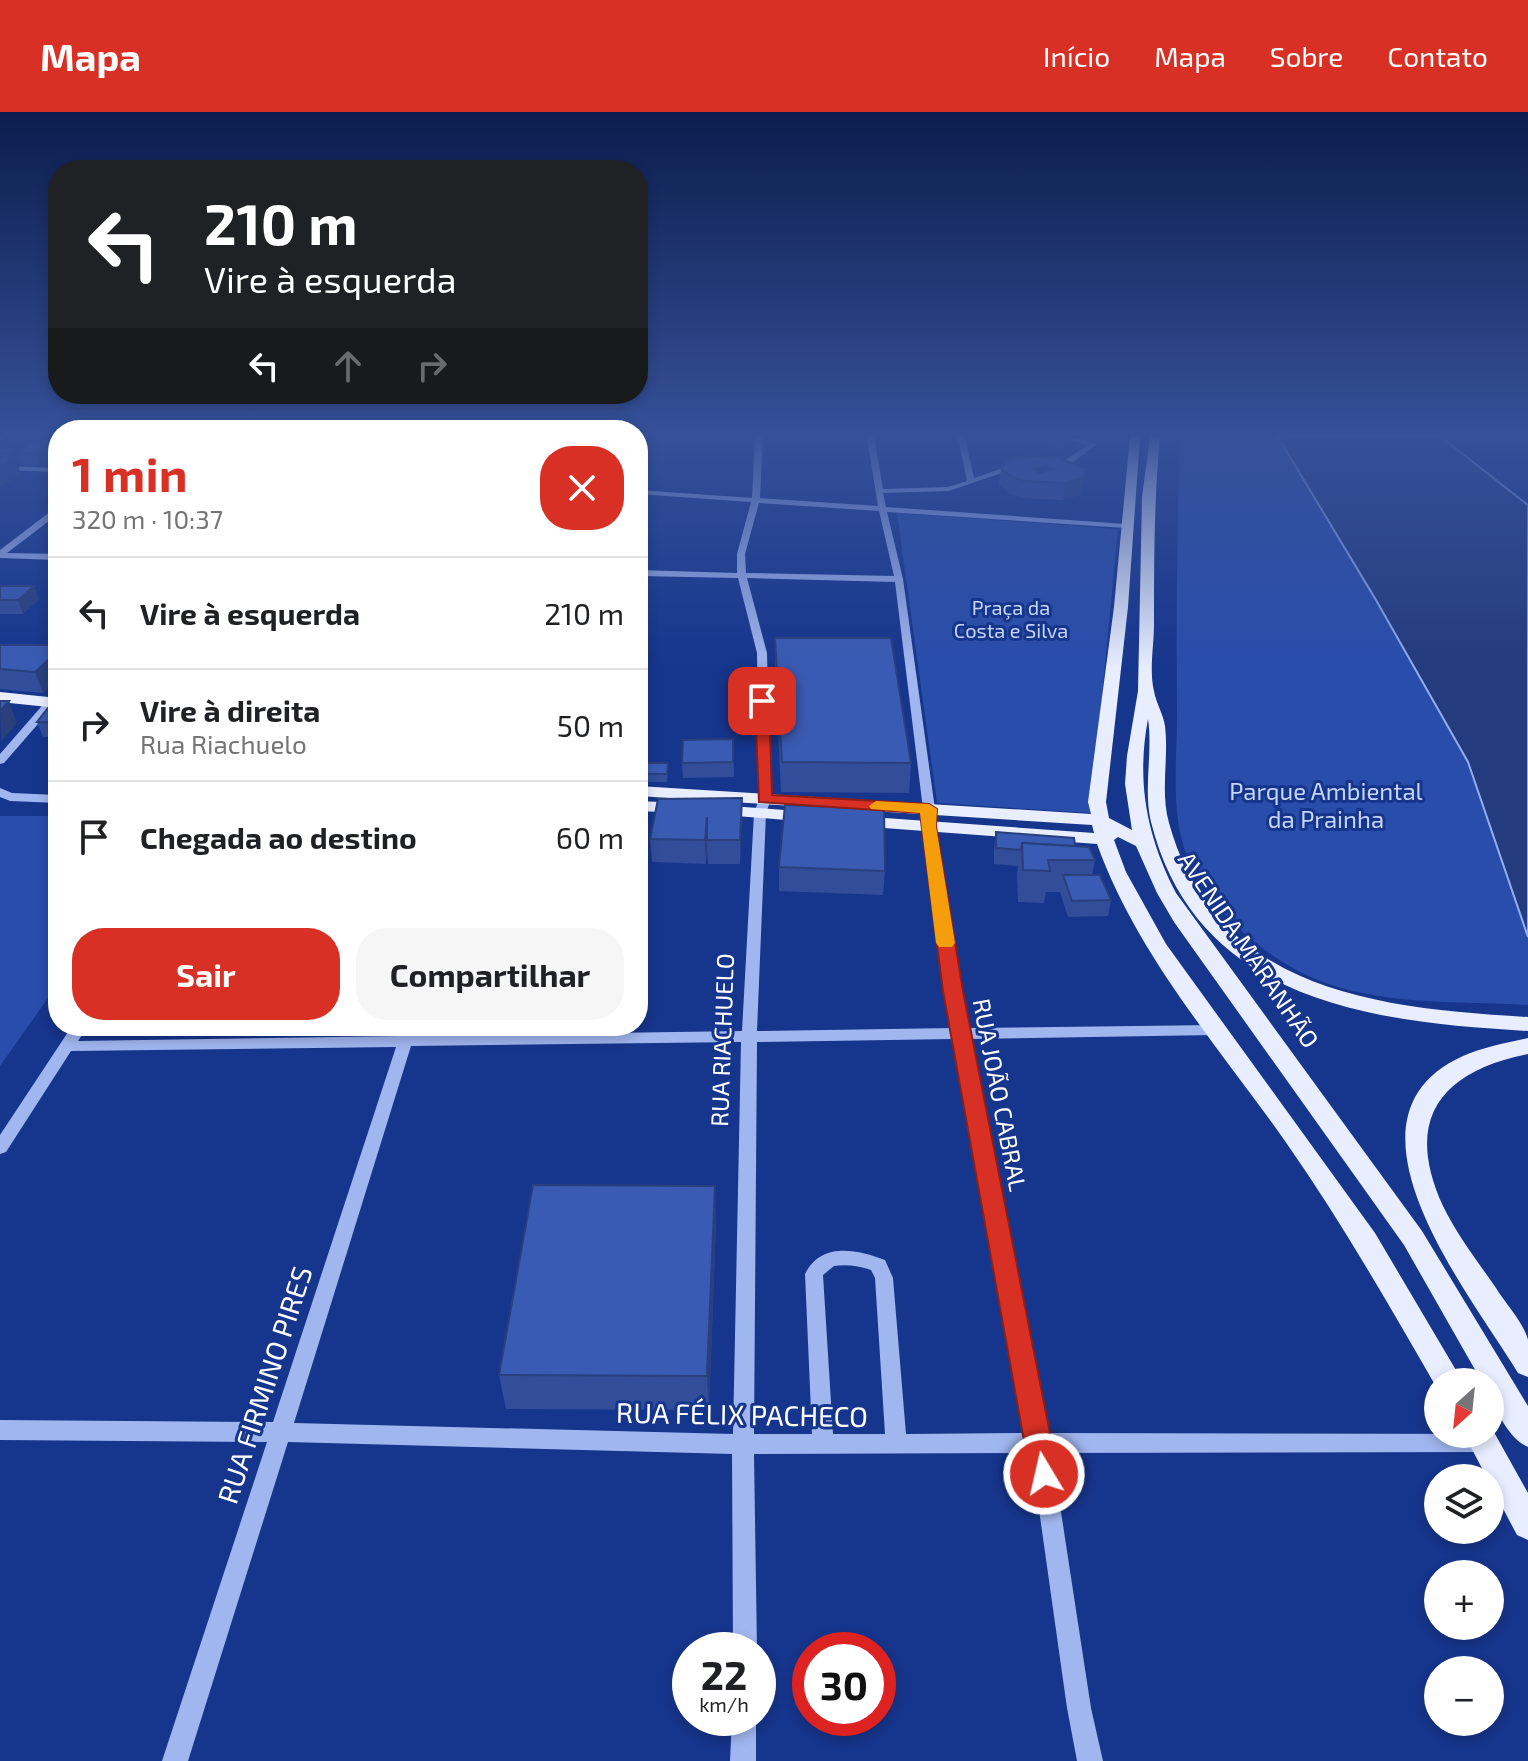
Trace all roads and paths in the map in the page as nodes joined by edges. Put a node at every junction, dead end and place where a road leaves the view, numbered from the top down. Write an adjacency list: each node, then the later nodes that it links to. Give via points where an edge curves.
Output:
1 (752, 514): 11 (street, RUA RIACHUELO, via 743,542)
2 (883, 514): 12 (street, RUA JOÃO CABRAL)
3 (963, 514): 7 (street)
4 (1127, 514): 7 (main road)
5 (1148, 514): 13 (main road, AVENIDA MARANHÃO)
6 (48, 518): 8 (street)
7 (1126, 526): 27 (main road, via 1097,802)
8 (0, 555): 9 (street)
9 (48, 557)
10 (648, 573): 11 (street)
11 (742, 575): 12 (street); 24 (street, RUA RIACHUELO, via 762,653)
12 (899, 579): 26 (street, RUA JOÃO CABRAL)
13 (1146, 691): 25 (main road, AVENIDA MARANHÃO); 29 (main road, via 1158,719 1156,801 1175,868 1225,938 1261,967 1321,995 1384,1012)
14 (0, 697): 15 (main road)
15 (48, 705)
16 (48, 706): 17 (main road)
17 (0, 710)
18 (48, 711): 19 (street)
19 (0, 761)
20 (0, 792): 22 (street)
21 (648, 792): 24 (main road)
22 (48, 799)
23 (648, 806): 24 (main road)
24 (762, 806): 26 (main road); 36 (street, RUA RIACHUELO)
25 (1134, 813): 27 (main road); 28 (main road, AVENIDA MARANHÃO)
26 (928, 818): 27 (main road); 31 (street, RUA JOÃO CABRAL)
27 (1106, 830): 28 (main road); 30 (main road, via 1124,888)
28 (1142, 842): 44 (main road, AVENIDA MARANHÃO, via 1160,886 1184,922 1413,1238)
29 (1528, 1024)
30 (1215, 1030): 31 (street); 41 (main road, via 1367,1241)
31 (961, 1035): 36 (street); 49 (street, RUA JOÃO CABRAL)
32 (74, 1036): 37 (street)
33 (330, 1036): 37 (street)
34 (407, 1036): 43 (street, RUA FIRMINO PIRES)
35 (648, 1036): 36 (street)
36 (749, 1037): 46 (street, RUA RIACHUELO)
37 (68, 1046): 39 (street)
38 (1528, 1046): 40 (main road, via 1460,1064 1441,1078 1425,1099 1417,1147 1434,1212)
39 (0, 1148)
40 (1528, 1364)
41 (1441, 1368)
42 (0, 1430): 43 (street, RUA FÉLIX PACHECO)
43 (279, 1432): 46 (street, RUA FÉLIX PACHECO); 54 (street, RUA FIRMINO PIRES)
44 (1528, 1433)
45 (1424, 1439): 49 (street, RUA FÉLIX PACHECO)
46 (743, 1444): 47 (street, RUA FÉLIX PACHECO); 52 (street, RUA RIACHUELO)
47 (823, 1445): 48 (street, RUA FÉLIX PACHECO); 48 (street, via 814,1274 827,1259 864,1260 878,1265 884,1278)
48 (896, 1445): 49 (street, RUA FÉLIX PACHECO)
49 (1040, 1445): 56 (street, RUA JOÃO CABRAL)
50 (1486, 1448): 51 (main road)
51 (1528, 1524)
52 (745, 1632)
53 (744, 1736): 55 (street)
54 (175, 1761)
55 (743, 1761)
56 (1090, 1761)

